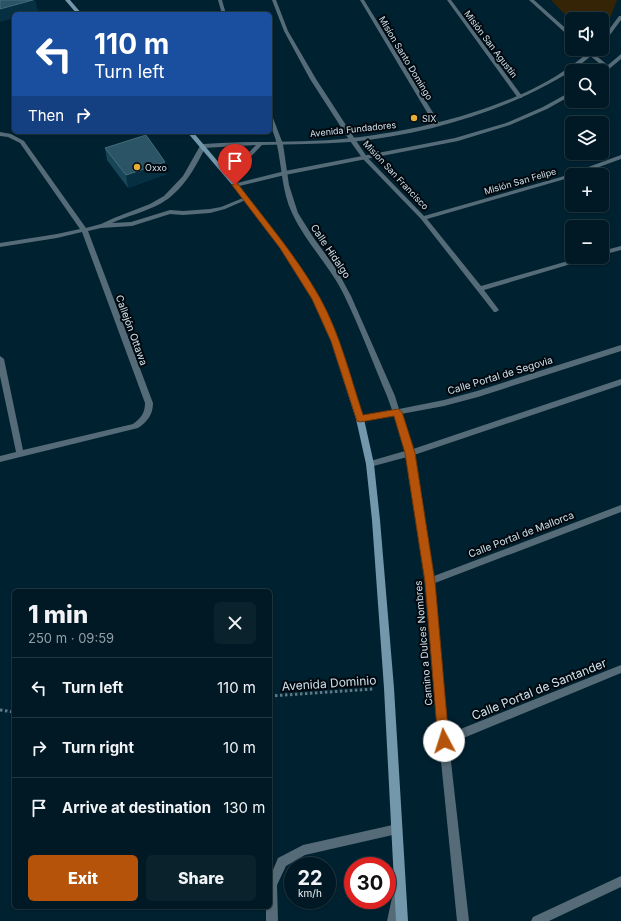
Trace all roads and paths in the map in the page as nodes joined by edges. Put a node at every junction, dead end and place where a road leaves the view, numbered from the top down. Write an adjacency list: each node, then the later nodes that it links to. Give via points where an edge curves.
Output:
1 (67, 0): 7 (main road)
2 (220, 0): 8 (street)
3 (274, 0): 23 (street, Mision San Francisco, via 286,31)
4 (362, 0): 20 (street, Mision Santo Domingo)
5 (448, 0): 17 (street, Misión San Agustín)
6 (531, 0): 10 (street)
7 (78, 12)
8 (223, 12)
9 (621, 17): 11 (street)
10 (565, 32)
11 (609, 33)
12 (588, 56): 17 (street, Avenida Fundadores, via 565,74)
13 (593, 56): 15 (street)
14 (621, 56): 16 (street)
15 (603, 64)
16 (609, 67)
17 (520, 97): 20 (street, Avenida Fundadores)
18 (565, 97): 28 (street, via 508,124 464,138)
19 (272, 123): 25 (street, Calle Hidalgo)
20 (437, 124): 23 (street, Avenida Fundadores)
21 (0, 134): 37 (street, Callejón Ottawa, via 9,135 22,142)
22 (192, 134): 26 (main road)
23 (352, 140): 25 (street, Avenida Fundadores); 28 (street, Mision San Francisco)
24 (260, 144): 25 (street, Avenida Fundadores); 26 (street, Avenida Fundadores); 30 (street)
25 (280, 144): 29 (street, Calle Hidalgo)
26 (203, 146): 30 (main road); 33 (street, via 187,174)
27 (621, 157): 35 (street, Misión San Felipe, via 563,178)
28 (365, 158): 29 (street); 35 (street, Mision San Francisco)
29 (285, 173): 31 (street); 48 (street, Calle Hidalgo, via 295,213 348,296)
30 (228, 177): 31 (main road)
31 (235, 185): 32 (main road)
32 (245, 199): 34 (street, via 210,211); 49 (main road, via 283,247 316,299 335,341)
33 (160, 201): 34 (street); 36 (street)
34 (170, 212): 36 (street, via 132,224)
35 (423, 218): 42 (street, Mision San Francisco)
36 (101, 226): 37 (street)
37 (84, 230): 38 (street); 50 (street, Callejón Ottawa, via 150,410 142,422 135,426)
38 (0, 245)
39 (621, 248): 40 (street)
40 (609, 251)
41 (565, 264): 42 (street)
42 (479, 289): 43 (street, Mision San Francisco)
43 (496, 310)
44 (618, 349): 45 (street); 48 (street, Calle Portal de Segovia, via 478,394)
45 (621, 358)
46 (0, 359): 50 (street)
47 (621, 382): 51 (street)
48 (398, 412): 49 (street, Calle Portal de Segovia); 51 (street, Camino a Dulces Nombres)
49 (360, 419): 53 (main road)
50 (20, 453): 52 (street, Callejón Ottawa)
51 (410, 453): 53 (street); 55 (street, Camino a Dulces Nombres)
52 (0, 459)
53 (370, 464): 57 (main road)
54 (621, 508): 55 (street, Calle Portal de Mallorca)
55 (430, 582): 61 (street, Camino a Dulces Nombres)
56 (621, 669): 61 (street, Calle Portal de Santander)
57 (389, 688): 58 (path, Avenida Dominio); 62 (main road)
58 (272, 696)
59 (0, 710): 60 (path)
60 (12, 712)
61 (444, 741): 68 (street, Camino a Dulces Nombres)
62 (397, 829): 63 (main road); 65 (street, via 303,850 282,862 272,885)
63 (400, 880): 66 (street); 67 (main road)
64 (621, 881): 69 (street)
65 (272, 921)
66 (393, 921)
67 (402, 921)
68 (463, 921)
69 (538, 921)

